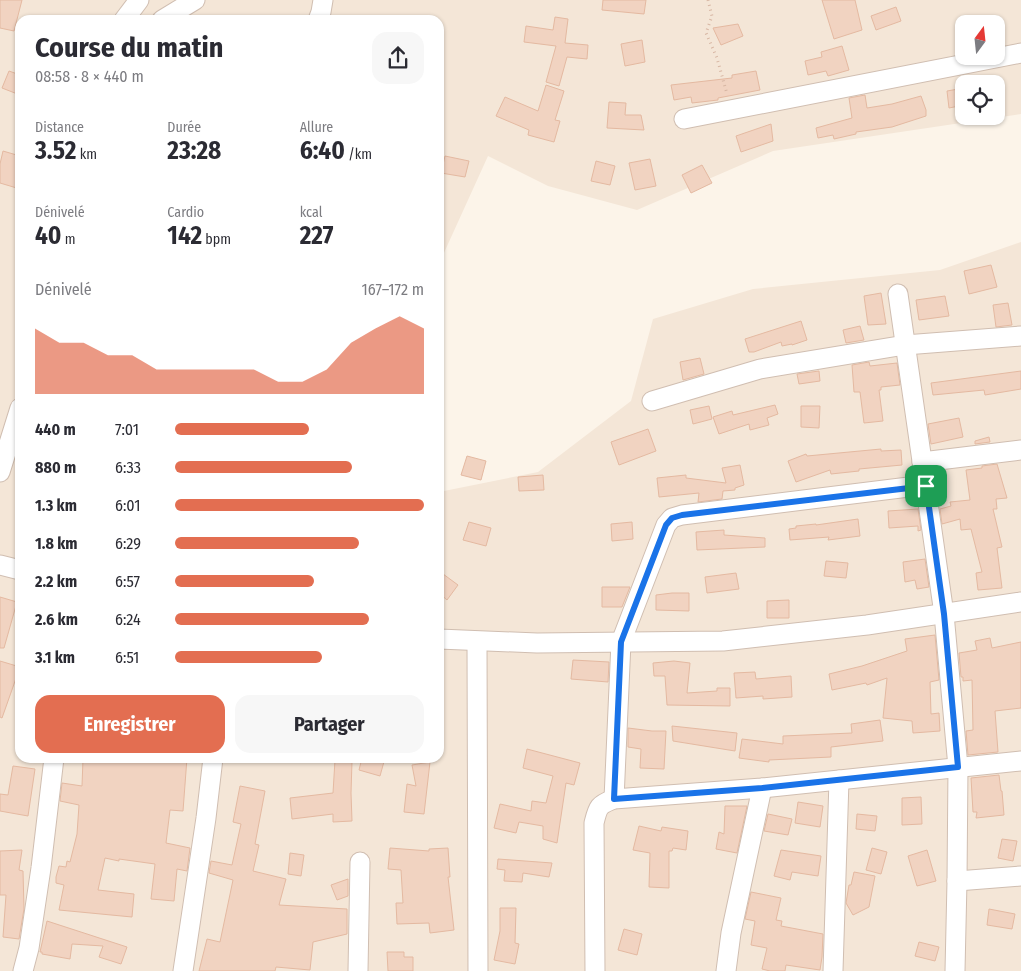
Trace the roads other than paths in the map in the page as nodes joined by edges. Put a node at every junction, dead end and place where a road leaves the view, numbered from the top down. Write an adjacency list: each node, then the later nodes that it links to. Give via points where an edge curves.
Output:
1 (139, 0): 4 (street)
2 (195, 0): 5 (street)
3 (323, 0): 6 (street)
4 (128, 15)
5 (170, 15)
6 (320, 15)
7 (1021, 53): 8 (street)
8 (684, 118)
9 (898, 294): 11 (street)
10 (1021, 336): 11 (street)
11 (905, 346): 12 (street, via 760,368); 15 (street)
12 (652, 401)
13 (15, 424): 16 (street)
14 (1021, 450): 15 (street)
15 (922, 462): 17 (street)
16 (0, 472)
17 (926, 486): 21 (street); 24 (street, via 672,518 666,525)
18 (0, 565): 19 (street)
19 (15, 569)
20 (1021, 602): 21 (street)
21 (944, 614): 24 (street, via 723,641); 28 (street)
22 (444, 639): 23 (street)
23 (477, 642): 24 (street); 38 (street)
24 (621, 642): 31 (street)
25 (1021, 761): 28 (street)
26 (53, 763): 35 (street)
27 (212, 763): 36 (street)
28 (958, 767): 29 (street); 34 (street)
29 (840, 780): 30 (street); 41 (street)
30 (762, 788): 31 (street); 40 (street)
31 (614, 799): 39 (street, via 603,803 594,823)
32 (360, 862): 37 (street)
33 (1021, 876): 34 (street)
34 (957, 881): 42 (street)
35 (24, 971)
36 (183, 971)
37 (358, 971)
38 (478, 971)
39 (595, 971)
40 (726, 971)
41 (833, 971)
42 (955, 971)

